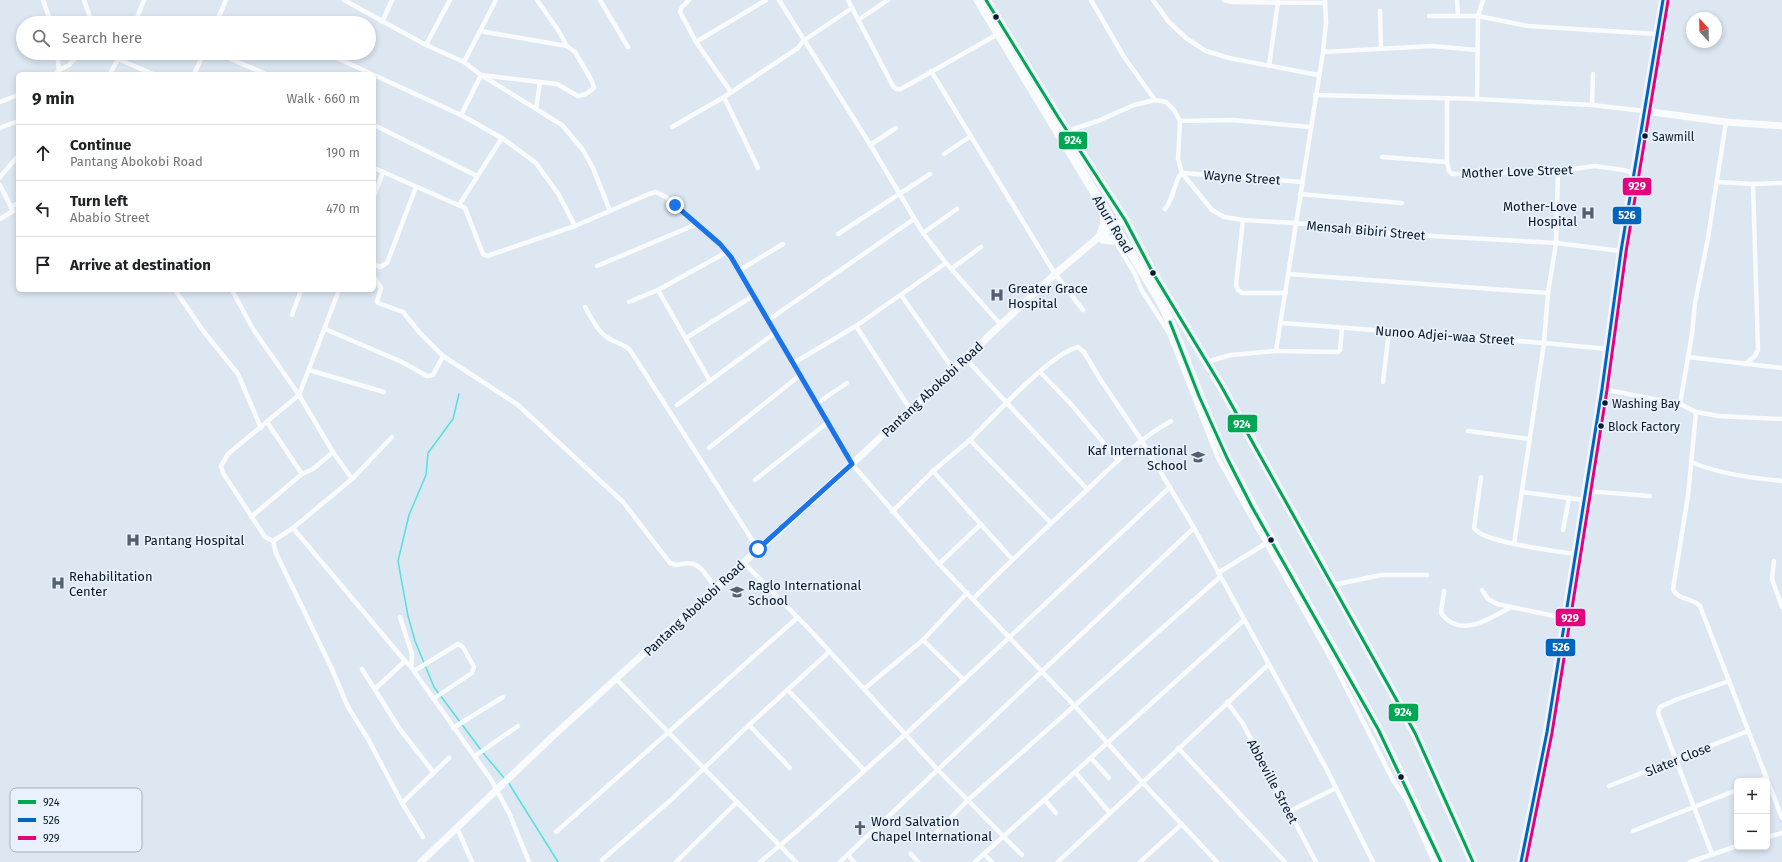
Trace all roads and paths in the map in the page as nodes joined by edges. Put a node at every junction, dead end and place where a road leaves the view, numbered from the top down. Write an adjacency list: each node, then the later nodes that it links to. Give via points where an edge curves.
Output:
1 (43, 0): 30 (street)
2 (84, 0): 31 (street)
3 (144, 0): 32 (street)
4 (226, 0): 33 (street)
5 (344, 0): 34 (street)
6 (392, 0): 39 (street)
7 (450, 0): 45 (street)
8 (496, 0): 40 (street)
9 (537, 0): 46 (street)
10 (600, 0): 48 (street)
11 (689, 0): 44 (street, via 680,12)
12 (766, 0): 44 (street)
13 (778, 0): 43 (street)
14 (848, 0): 27 (street)
15 (888, 0): 38 (street)
16 (978, 0): 41 (highway, Aburi Road)
17 (986, 0): 84 (highway, Aburi Road)
18 (1091, 0): 78 (street, via 1124,57)
19 (1153, 0): 59 (street, via 1168,21 1186,38 1206,51)
20 (1224, 0): 21 (street)
21 (1244, 0): 25 (street)
22 (1457, 0): 29 (street)
23 (1483, 0): 36 (street)
24 (1663, 0): 42 (main road)
25 (1278, 2): 26 (street); 59 (street)
26 (1325, 2): 50 (street)
27 (852, 8): 38 (street); 43 (street)
28 (1380, 11): 47 (street)
29 (1458, 15): 35 (street); 36 (street)
30 (49, 16)
31 (90, 16)
32 (138, 16)
33 (219, 16)
34 (372, 16)
35 (1429, 16)
36 (1478, 16): 42 (street, via 1528,26); 49 (street)
37 (376, 19): 39 (street)
38 (858, 20): 60 (street, via 892,86 896,89 901,89)
39 (382, 22): 45 (street)
40 (480, 31): 46 (street); 58 (street)
41 (998, 34): 60 (street); 84 (highway, Aburi Road)
42 (1656, 34): 82 (main road)
43 (803, 41): 72 (street, via 798,48); 97 (street)
44 (696, 42): 72 (street)
45 (426, 45): 58 (street)
46 (567, 46): 71 (street, via 575,52 594,88 578,96 557,84)
47 (1381, 47): 49 (street, via 1432,46); 50 (street)
48 (628, 48)
49 (1477, 50): 77 (street)
50 (1323, 52): 70 (street)
51 (57, 60): 61 (street)
52 (73, 60): 61 (street)
53 (117, 60): 62 (street)
54 (120, 60): 63 (street)
55 (201, 60): 64 (street)
56 (233, 60): 65 (street)
57 (342, 60): 66 (street)
58 (464, 62): 69 (street)
59 (1269, 66): 70 (street)
60 (931, 71): 95 (street)
61 (57, 72)
62 (111, 72)
63 (148, 72)
64 (195, 72)
65 (261, 72)
66 (369, 72)
67 (1593, 74): 80 (street)
68 (376, 75): 83 (street)
69 (481, 75): 71 (street); 81 (street); 83 (street)
70 (1318, 76): 73 (street)
71 (540, 82): 81 (street)
72 (730, 92): 75 (street)
73 (1315, 95): 76 (street); 91 (street)
74 (16, 96): 79 (street)
75 (724, 98): 90 (street); 102 (street)
76 (1447, 99): 77 (street); 101 (street, Mother Love Street)
77 (1477, 99): 80 (street)
78 (1155, 100): 85 (street, via 1162,100 1171,106); 94 (street, via 1126,108)
79 (0, 102)
80 (1592, 105): 82 (street)
81 (536, 109): 128 (street, via 562,125 583,150)
82 (1645, 111): 87 (street); 107 (main road)
83 (461, 115): 96 (street)
84 (1054, 119): 94 (highway, Aburi Road); 125 (highway, Aburi Road)
85 (1180, 121): 91 (street, via 1232,120); 106 (street, Mensah Bibiri Street, via 1178,159)
86 (16, 122): 92 (street)
87 (1726, 122): 89 (street); 112 (street)
88 (376, 126): 109 (street)
89 (1782, 126)
90 (672, 127)
91 (1310, 127): 111 (street)
92 (0, 128)
93 (896, 128): 97 (street)
94 (1067, 131): 135 (highway, Aburi Road)
95 (971, 136): 98 (street); 150 (street)
96 (502, 138): 109 (street); 134 (street, via 536,163 549,178)
97 (870, 145): 119 (street)
98 (944, 154)
99 (1382, 157): 101 (street)
100 (16, 158): 110 (street)
101 (1447, 162): 104 (street, Mother Love Street, via 1452,174)
102 (758, 168)
103 (376, 169): 105 (street)
104 (1558, 171): 107 (street, Mother Love Street, via 1595,166); 140 (street)
105 (383, 172): 116 (street); 117 (street)
106 (1182, 173): 111 (street, Wayne Street); 127 (street, via 1173,197); 131 (street, Mensah Bibiri Street, via 1212,210 1224,217)
107 (1634, 173): 143 (main road)
108 (930, 174): 119 (street)
109 (477, 176): 123 (street)
110 (0, 177)
111 (1302, 182): 120 (street)
112 (1717, 182): 114 (street); 179 (street, via 1695,302)
113 (1782, 183): 114 (street)
114 (1753, 184): 183 (street, via 1758,350)
115 (0, 185): 118 (street)
116 (416, 187): 123 (street); 146 (street, via 387,263 380,267)
117 (376, 191)
118 (2, 193): 124 (street)
119 (900, 194): 130 (street); 137 (street)
120 (1300, 194): 121 (street); 132 (street)
121 (1402, 203)
122 (16, 204): 124 (street)
123 (459, 205): 134 (street, via 466,209 483,254 487,256)
124 (11, 207): 129 (street, via 13,211)
125 (1104, 208): 135 (highway, Aburi Road); 138 (highway, via 1105,224)
126 (957, 209): 136 (street)
127 (1165, 209)
128 (610, 211): 133 (street, via 656,192 666,197); 134 (street)
129 (0, 219)
130 (914, 219): 136 (street); 166 (street)
131 (1243, 220): 132 (street, Mensah Bibiri Street); 158 (street, via 1236,285 1238,290 1242,293)
132 (1295, 223): 140 (street, Mensah Bibiri Street, via 1396,234); 151 (street)
133 (698, 224): 144 (street); 147 (street)
134 (575, 226)
135 (1122, 226): 138 (street, Pantang Abokobi Road); 139 (highway, Aburi Road); 181 (highway)
136 (923, 233): 145 (street)
137 (838, 234)
138 (1101, 238): 139 (highway); 150 (street, Pantang Abokobi Road)
139 (1118, 240): 237 (street, via 1140,289 1169,333 1218,458); 347 (highway, Aburi Road, via 1162,304 1227,458 1252,507 1378,729)
140 (1556, 243): 143 (street, Mensah Bibiri Street); 159 (street)
141 (783, 244): 149 (street)
142 (981, 247): 148 (street)
143 (1621, 250): 176 (main road)
144 (727, 252): 149 (street); 153 (street)
145 (946, 263): 148 (street); 160 (street)
146 (376, 265)
147 (597, 266)
148 (951, 269): 168 (street)
149 (740, 270): 161 (street)
150 (1055, 274): 164 (street); 168 (street, Pantang Abokobi Road)
151 (1288, 274): 158 (street); 159 (street)
152 (376, 280): 178 (street, via 381,288 378,303 403,312)
153 (658, 290): 162 (street); 174 (street)
154 (176, 292): 205 (street, via 238,374)
155 (233, 292): 194 (street, via 253,328)
156 (300, 292): 165 (street)
157 (338, 292): 171 (street)
158 (1286, 292): 167 (street)
159 (1548, 293): 175 (street)
160 (901, 295): 169 (street); 185 (street)
161 (753, 296): 166 (street); 174 (street)
162 (628, 302)
163 (585, 306): 239 (street, via 599,330 630,350)
164 (1083, 310)
165 (292, 315)
166 (767, 321): 173 (street)
167 (1282, 323): 170 (street, Nunoo Adjei-waa Street); 177 (street)
168 (1001, 325): 180 (street, Pantang Abokobi Road)
169 (856, 326): 182 (street); 199 (street)
170 (1342, 328): 172 (street, Nunoo Adjei-waa Street); 177 (street, via 1338,352)
171 (324, 329): 178 (street, via 402,362 427,376 433,375); 186 (street)
172 (1389, 331): 175 (street, Nunoo Adjei-waa Street); 190 (street)
173 (775, 333): 182 (street); 189 (street)
174 (686, 338): 189 (street)
175 (1544, 343): 176 (street, Nunoo Adjei-waa Street); 208 (street)
176 (1608, 349): 192 (main road)
177 (1276, 351): 181 (street)
178 (443, 356): 248 (street, via 518,405 623,502 670,562 676,565 689,562 696,564)
179 (1688, 357): 183 (street); 197 (street)
180 (965, 358): 185 (street, Pantang Abokobi Road); 196 (street)
181 (1206, 362): 247 (highway)
182 (792, 364): 188 (street)
183 (1745, 364): 184 (street)
184 (1782, 368)
185 (953, 369): 199 (street, Pantang Abokobi Road)
186 (309, 370): 193 (street); 194 (street)
187 (1040, 372): 196 (street); 210 (street, via 1071,348 1078,347 1084,352); 213 (street)
188 (799, 376): 195 (street); 211 (street)
189 (710, 381): 198 (street)
190 (1383, 382)
191 (846, 383): 195 (street)
192 (1602, 389): 197 (street); 224 (main road)
193 (384, 392)
194 (299, 395): 203 (street); 212 (street)
195 (816, 404): 204 (street)
196 (1006, 404): 209 (street); 223 (street)
197 (1680, 404): 200 (street)
198 (677, 405)
199 (910, 409): 215 (street, Pantang Abokobi Road)
200 (1696, 412): 201 (street, via 1719,416); 214 (street)
201 (1782, 419)
202 (1171, 421): 210 (street)
203 (268, 422): 205 (street); 217 (street)
204 (827, 423): 215 (street); 220 (street)
205 (261, 428): 230 (street, via 228,454 221,466)
206 (1468, 431): 208 (street)
207 (392, 437): 219 (street)
208 (1530, 439): 225 (street)
209 (970, 440): 216 (street); 231 (street)
210 (1142, 441): 213 (street); 222 (street)
211 (709, 448)
212 (333, 452): 217 (street, via 313,469); 219 (street)
213 (1118, 460): 223 (street)
214 (1691, 462): 221 (street, via 1742,477); 269 (street, via 1673,589 1678,596 1700,606)
215 (852, 464): 229 (street); 239 (street, Pantang Abokobi Road)
216 (933, 471): 229 (street); 232 (street)
217 (302, 474): 230 (street)
218 (1481, 477): 238 (street, via 1474,528 1481,536)
219 (352, 479): 233 (street)
220 (755, 480)
221 (1782, 481)
222 (1170, 487): 234 (street); 259 (street)
223 (1087, 489): 231 (street)
224 (1586, 491): 226 (street); 228 (main road)
225 (1522, 492): 227 (street); 238 (street)
226 (1650, 496)
227 (1569, 498): 228 (street); 235 (street)
228 (1584, 500): 240 (main road)
229 (892, 512): 244 (street)
230 (251, 516): 236 (street, via 265,537)
231 (1050, 522): 241 (street)
232 (981, 524): 241 (street); 244 (street)
233 (293, 528): 236 (street); 262 (street)
234 (1194, 528): 245 (street); 266 (street)
235 (1563, 530)
236 (273, 541): 305 (street, via 276,553 348,706)
237 (1265, 544): 245 (street); 346 (street, via 1335,666 1394,782 1406,799)
238 (1514, 544): 240 (street)
239 (758, 549): 243 (street, Pantang Abokobi Road)
240 (1575, 554): 257 (main road)
241 (1012, 559): 252 (street)
242 (1774, 561): 254 (street, via 1772,579)
243 (743, 562): 248 (street, Pantang Abokobi Road); 256 (street)
244 (939, 564): 251 (street)
245 (1219, 575): 258 (street); 276 (street)
246 (1427, 575): 247 (street, via 1381,575)
247 (1333, 585): 348 (highway, via 1415,733)
248 (716, 588): 267 (street, Pantang Abokobi Road)
249 (1482, 590): 253 (street, via 1488,599)
250 (1444, 591): 253 (street, via 1441,613 1450,622 1462,627 1478,624)
251 (966, 593): 252 (street); 260 (street)
252 (973, 599): 259 (street)
253 (1511, 607): 257 (street)
254 (1782, 607)
255 (400, 617): 265 (street, via 412,654)
256 (797, 618): 261 (street); 281 (street)
257 (1564, 618): 349 (main road, via 1544,752)
258 (1244, 620): 263 (street); 283 (street)
259 (1009, 636): 266 (street); 268 (street)
260 (923, 640): 268 (street); 271 (street)
261 (829, 652): 271 (street); 272 (street)
262 (405, 661): 265 (street); 270 (street)
263 (1269, 664): 275 (street); 299 (street)
264 (362, 669): 270 (street)
265 (413, 669): 273 (street); 273 (street, via 458,644 462,647 474,667 472,673)
266 (1042, 671): 276 (street); 292 (street)
267 (616, 679): 281 (street); 301 (street, Pantang Abokobi Road)
268 (964, 680): 282 (street)
269 (1729, 681): 280 (street); 288 (street, via 1660,707 1658,710)
270 (375, 689): 293 (street, via 408,741)
271 (864, 689): 282 (street)
272 (788, 690): 277 (street); 291 (street)
273 (435, 697): 278 (street)
274 (503, 697): 278 (street)
275 (1227, 702): 284 (street); 308 (street, Abbeville Street, via 1243,724)
276 (1074, 705): 283 (street); 303 (street)
277 (749, 725): 289 (street); 290 (street)
278 (455, 726): 285 (street)
279 (518, 726): 285 (street)
280 (1748, 731): 288 (street, Slater Close); 296 (street)
281 (669, 732): 290 (street); 315 (street)
282 (906, 734): 291 (street); 292 (street)
283 (1108, 742): 287 (street); 297 (street)
284 (1178, 748): 297 (street); 343 (street)
285 (475, 756): 301 (street)
286 (449, 758): 293 (street)
287 (1092, 758): 294 (street); 295 (street)
288 (1676, 760): 298 (street, Slater Close); 307 (street)
289 (790, 768)
290 (703, 769): 306 (street); 328 (street)
291 (864, 770): 321 (street)
292 (938, 770): 303 (street); 326 (street)
293 (434, 773): 305 (street)
294 (1076, 773): 304 (street); 309 (street)
295 (1109, 778)
296 (1766, 778)
297 (1143, 783): 309 (street); 312 (street)
298 (1609, 786)
299 (1336, 788): 308 (street); 345 (street)
300 (1770, 788): 311 (street)
301 (496, 789): 313 (street, Pantang Abokobi Road); 331 (street, via 510,815)
302 (1734, 791): 307 (street)
303 (968, 800): 317 (street); 318 (street)
304 (1044, 800): 310 (street); 318 (street)
305 (402, 803): 320 (street)
306 (736, 803): 321 (street); 332 (street)
307 (1694, 808): 314 (street); 325 (street)
308 (1290, 811): 344 (street, Abbeville Street)
309 (1110, 813): 340 (street)
310 (1056, 814)
311 (1782, 818)
312 (1182, 824): 341 (street); 342 (street)
313 (457, 828): 329 (street, Pantang Abokobi Road); 330 (street)
314 (1633, 831)
315 (556, 832)
316 (1782, 832): 319 (street)
317 (934, 835)
318 (1004, 835): 324 (street); 327 (street)
319 (1770, 836)
320 (423, 837)
321 (780, 846): 333 (street); 334 (street)
322 (1734, 847): 325 (street)
323 (911, 854): 337 (street)
324 (984, 854): 338 (street); 339 (street)
325 (1712, 854): 350 (street)
326 (848, 855): 335 (street); 336 (street)
327 (1022, 855)
328 (602, 860)
329 (423, 861)
330 (472, 862)
331 (529, 862)
332 (676, 862)
333 (760, 862)
334 (796, 862)
335 (840, 862)
336 (854, 862)
337 (918, 862)
338 (975, 862)
339 (992, 862)
340 (1058, 862)
341 (1140, 862)
342 (1217, 862)
343 (1285, 862)
344 (1316, 862)
345 (1372, 862)
346 (1434, 862)
347 (1441, 862)
348 (1473, 862)
349 (1522, 862)
350 (1690, 862)

